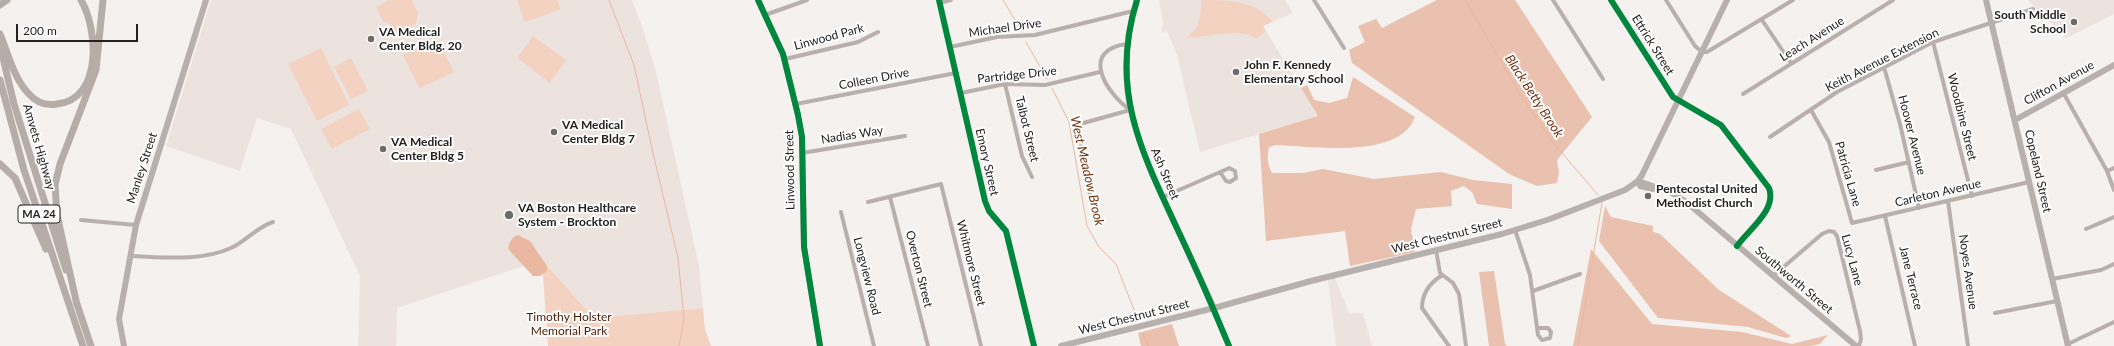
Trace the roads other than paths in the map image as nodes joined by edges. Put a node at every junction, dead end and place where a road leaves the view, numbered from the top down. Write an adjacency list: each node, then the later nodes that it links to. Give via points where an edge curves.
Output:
1 (7, 0): 18 (highway)
2 (81, 0): 25 (highway, via 92,30 92,62 84,86 77,96 67,102 46,104 30,95 21,83)
3 (103, 0): 89 (highway, via 96,70 60,164 55,185 57,215)
4 (206, 0): 75 (main road, Manley Street)
5 (758, 0): 21 (main road, Linwood Street)
6 (807, 0): 21 (street)
7 (951, 0): 17 (street)
8 (1136, 0): 20 (main road, Ash Street)
9 (1314, 0): 30 (street)
10 (1553, 0): 38 (street)
11 (1611, 0): 44 (street, Ettrick Street)
12 (1666, 0): 31 (street, via 1695,46)
13 (1727, 0): 31 (main road)
14 (1793, 0): 22 (street)
15 (1893, 0): 33 (street, Leach Avenue)
16 (1986, 0): 23 (main road, Copeland Street)
17 (939, 1): 29 (street, Emory Street)
18 (0, 5)
19 (2033, 9): 23 (street, Keith Avenue Extension)
20 (1133, 11): 27 (main road, Ash Street); 29 (street, Michael Drive, via 1035,35 997,37)
21 (765, 15): 32 (main road, Linwood Street)
22 (1762, 20): 31 (street, via 1712,51); 33 (street)
23 (1992, 23): 26 (street, Keith Avenue Extension); 48 (main road, Copeland Street)
24 (878, 32): 32 (street, Linwood Park, via 858,42)
25 (0, 34)
26 (1933, 42): 35 (street, Keith Avenue Extension); 62 (street, Woodbine Street)
27 (1127, 44): 36 (street, via 1114,47 1105,54 1100,62); 46 (main road, Ash Street, via 1125,75)
28 (0, 45): 89 (highway, Amvets Highway / MA 24, via 14,104)
29 (950, 47): 37 (street, Emory Street)
30 (1344, 48)
31 (1702, 52): 44 (main road)
32 (784, 59): 45 (main road, Linwood Street)
33 (1791, 63): 42 (street, Leach Avenue)
34 (2114, 65): 43 (main road, Clifton Avenue)
35 (1884, 67): 47 (street, Keith Avenue Extension, via 1837,92); 52 (street, Hoover Avenue)
36 (1100, 72): 40 (street, Partridge Drive, via 1045,85); 46 (street, via 1116,98)
37 (956, 73): 41 (street, Emory Street); 45 (street, Colleen Drive)
38 (1603, 79)
39 (0, 80): 88 (highway, Amvets Highway / MA 24, via 24,170)
40 (1005, 84): 41 (street, Partridge Drive); 58 (street, Talbot Street, via 1022,156)
41 (961, 93): 103 (street, Emory Street, via 985,202 989,211 1006,231)
42 (1743, 94)
43 (2064, 94): 48 (main road, Clifton Avenue); 56 (street)
44 (1677, 101): 59 (main road); 78 (street, via 1720,125 1769,188 1771,198 1768,208)
45 (796, 104): 51 (main road, Linwood Street)
46 (1130, 110): 64 (main road, Ash Street, via 1143,150); 68 (street, via 1078,126 1091,201)
47 (1811, 110): 50 (street, Keith Avenue Extension); 74 (street, Patricia Lane, via 1829,142)
48 (2015, 120): 60 (main road, Copeland Street)
49 (905, 136): 51 (street, Nadias Way)
50 (1770, 137)
51 (802, 153): 99 (main road, Linwood Street, via 804,247)
52 (1909, 162): 55 (street); 67 (street, Hoover Avenue)
53 (0, 164): 88 (highway, via 15,178)
54 (2114, 168): 56 (street)
55 (1876, 170)
56 (2107, 171): 61 (street)
57 (1220, 172): 64 (street)
58 (1032, 177)
59 (1638, 181): 77 (main road, West Chestnut Street, via 1620,192); 78 (main road, Southworth Street, via 1685,201)
60 (2029, 182): 62 (street, Carleton Avenue); 85 (main road, Copeland Street)
61 (2114, 190)
62 (1972, 196): 65 (street, Carleton Avenue)
63 (890, 197): 66 (street); 101 (street, Overton Street); 102 (street, Whitmore Street, via 941,184)
64 (1163, 197): 90 (main road, Ash Street)
65 (1948, 201): 67 (street, Carleton Avenue); 111 (street, Noyes Avenue)
66 (868, 202)
67 (1920, 208): 70 (street, Carleton Avenue)
68 (1095, 210)
69 (841, 212): 100 (street, Longview Road)
70 (1885, 216): 74 (street, Carleton Avenue); 110 (street, Jane Terrace)
71 (2114, 217): 76 (street)
72 (81, 220): 75 (street)
73 (273, 222): 80 (street, via 235,246 218,252 185,257)
74 (1852, 223)
75 (136, 225): 80 (main road, Manley Street)
76 (2086, 229)
77 (1515, 230): 79 (main road, West Chestnut Street); 86 (street)
78 (1737, 246): 84 (main road, Southworth Street)
79 (1436, 250): 83 (street); 90 (main road, West Chestnut Street)
80 (130, 256): 98 (main road, Manley Street, via 119,322)
81 (2114, 264): 85 (street, via 2100,270)
82 (1580, 274): 86 (street)
83 (1441, 276): 106 (street, via 1428,287 1422,308); 107 (street, via 1453,284 1459,294)
84 (1773, 276): 108 (main road, Southworth Street); 109 (street, Lucy Lane, via 1822,234 1834,232 1860,331)
85 (2052, 279): 87 (main road, Copeland Street)
86 (1533, 291): 93 (street)
87 (2057, 301): 91 (street); 95 (main road, Copeland Street)
88 (68, 302): 96 (highway, Amvets Highway / MA 24)
89 (77, 305): 97 (highway, Amvets Highway / MA 24)
90 (1214, 308): 94 (main road, West Chestnut Street); 105 (street, Ash Street)
91 (1995, 313)
92 (2114, 322): 95 (street)
93 (1537, 328)
94 (1087, 343): 104 (main road, West Chestnut Street)
95 (2068, 345)
96 (83, 346)
97 (91, 346)
98 (124, 346)
99 (820, 346)
100 (874, 346)
101 (928, 346)
102 (981, 346)
103 (1034, 346)
104 (1061, 346)
105 (1229, 346)
106 (1449, 346)
107 (1466, 346)
108 (1856, 346)
109 (1859, 346)
110 (1915, 346)
111 (1968, 346)

